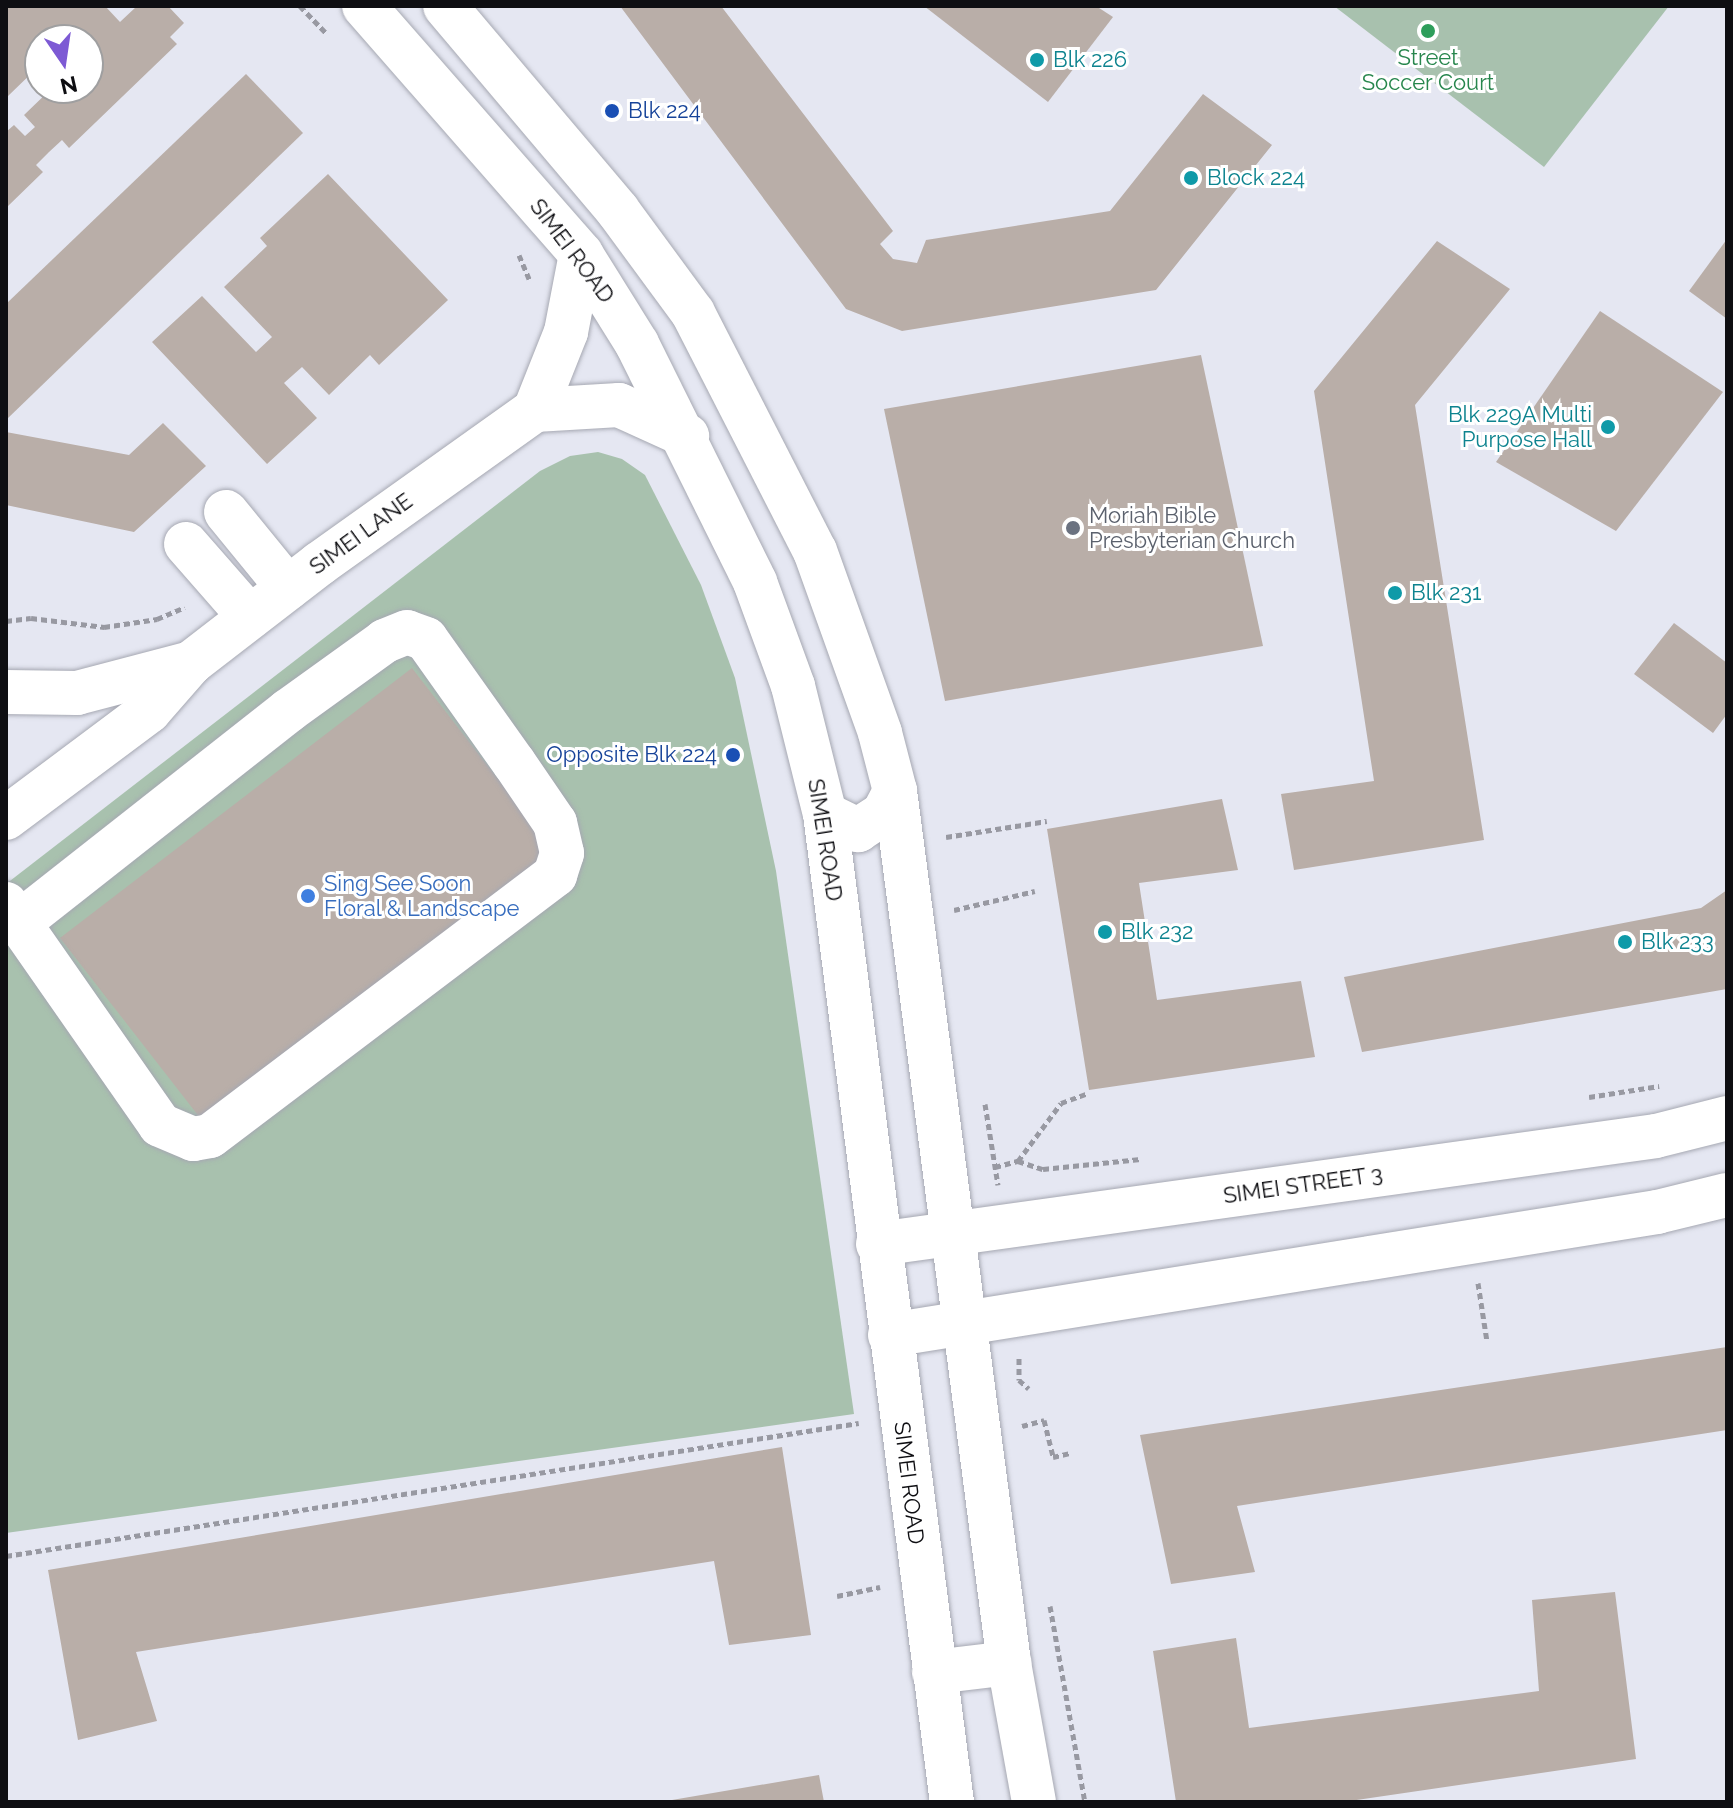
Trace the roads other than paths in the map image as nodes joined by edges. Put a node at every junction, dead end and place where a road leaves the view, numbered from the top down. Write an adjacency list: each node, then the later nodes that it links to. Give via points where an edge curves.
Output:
1 (364, 6): 3 (main road, SIMEI ROAD)
2 (445, 6): 12 (main road, via 618,211 693,313 815,551 880,733)
3 (581, 254): 4 (main road, via 566,332); 5 (main road, SIMEI ROAD)
4 (535, 410): 5 (main road, via 619,405); 8 (main road, SIMEI LANE)
5 (687, 436): 13 (main road, SIMEI ROAD, via 755,582 793,686)
6 (226, 512): 8 (main road)
7 (186, 544): 9 (main road)
8 (288, 588): 9 (main road, SIMEI LANE)
9 (238, 603): 10 (main road, SIMEI LANE)
10 (191, 663): 11 (main road, SIMEI LANE, via 77,693); 14 (main road, SIMEI LANE, via 149,711)
11 (6, 692)
12 (895, 791): 13 (main road, via 883,814 858,830); 18 (main road)
13 (825, 814): 19 (main road, SIMEI ROAD)
14 (6, 818)
15 (13, 913): 15 (main road, via 385,641 407,632 426,639 555,823 562,853 555,875 210,1136 193,1139 160,1125)
16 (1727, 1118): 18 (main road, SIMEI STREET 3, via 1656,1136)
17 (1727, 1195): 20 (main road, via 1657,1212)
18 (954, 1233): 19 (main road, SIMEI STREET 3); 20 (main road)
19 (878, 1244): 21 (main road, SIMEI ROAD)
20 (966, 1320): 21 (main road); 22 (main road)
21 (890, 1335): 23 (main road, SIMEI ROAD)
22 (1009, 1663): 23 (main road); 25 (main road)
23 (934, 1672): 24 (main road, SIMEI ROAD)
24 (952, 1802)
25 (1034, 1802)

